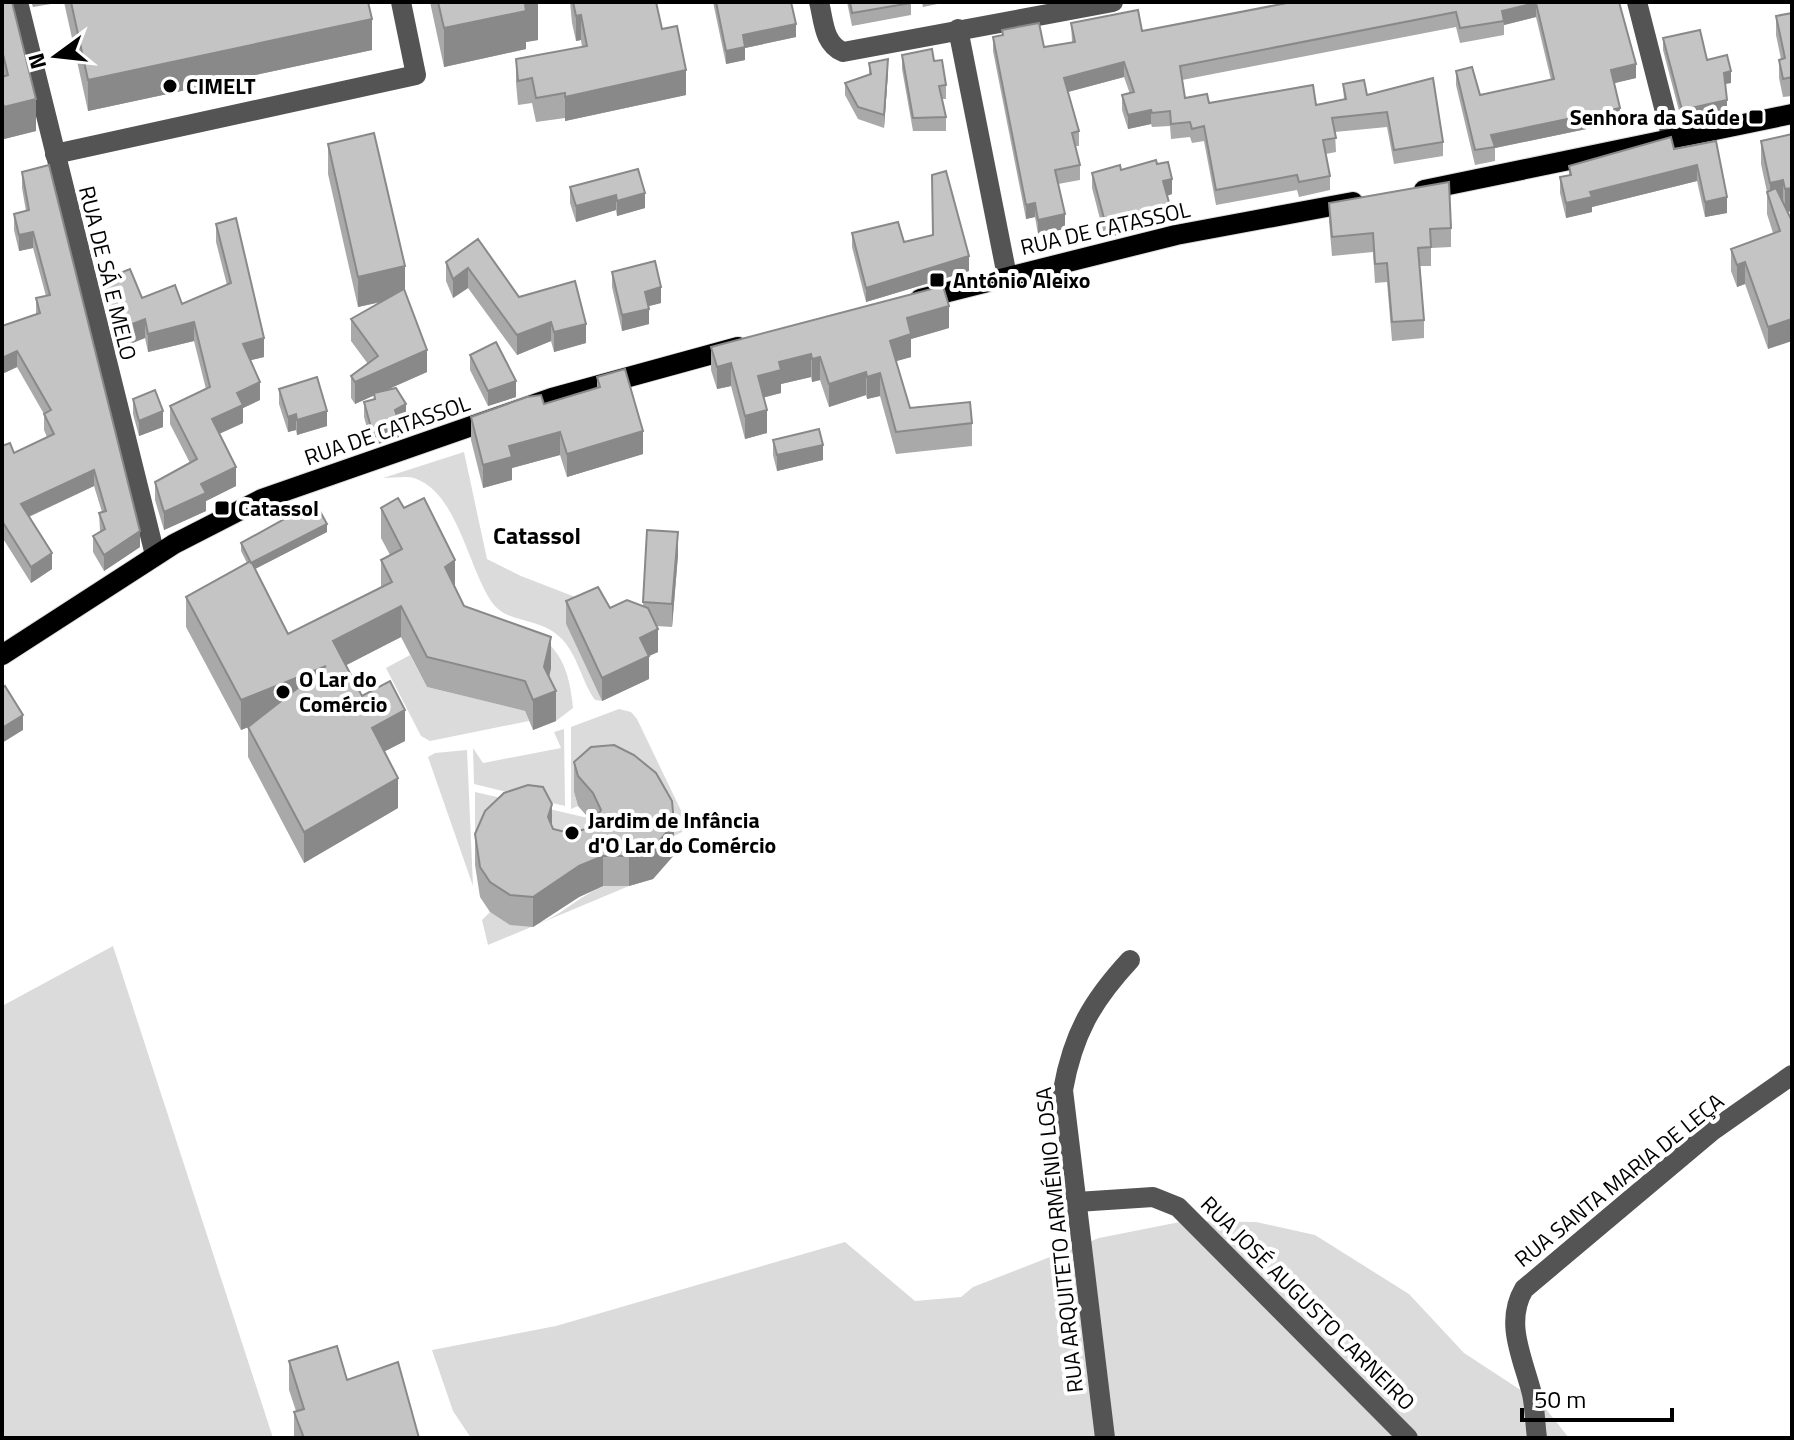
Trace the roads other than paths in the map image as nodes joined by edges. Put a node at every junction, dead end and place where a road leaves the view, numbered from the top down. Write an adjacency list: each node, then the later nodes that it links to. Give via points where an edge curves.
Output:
1 (18, 2): 9 (street, RUA DE SÁ E MELO)
2 (401, 2): 9 (street, via 416,75)
3 (819, 2): 6 (street, via 834,48 853,51)
4 (1113, 2): 6 (street)
5 (1637, 2): 8 (street)
6 (958, 29): 12 (street)
7 (1792, 114): 8 (main road)
8 (1672, 139): 10 (main road)
9 (55, 154): 15 (street, RUA DE SÁ E MELO)
10 (1401, 194)
11 (1372, 199): 12 (main road, RUA DE CATASSOL, via 1176,235)
12 (1007, 276): 13 (main road, RUA DE CATASSOL)
13 (893, 306)
14 (757, 342): 15 (main road, RUA DE CATASSOL, via 552,398 288,489)
15 (155, 555): 16 (main road, RUA DE CATASSOL)
16 (2, 655)
17 (1130, 960): 19 (street, RUA ARQUITETO ARMÉNIO LOSA, via 1105,987 1070,1049 1063,1090)
18 (1792, 1075): 22 (street, RUA SANTA MARIA DE LEÇA, via 1712,1131 1524,1289 1515,1304 1514,1327 1533,1398)
19 (1077, 1202): 20 (street, RUA ARQUITETO ARMÉNIO LOSA); 21 (street, RUA JOSÉ AUGUSTO CARNEIRO, via 1153,1197 1178,1207)
20 (1105, 1438)
21 (1408, 1438)
22 (1537, 1438)

